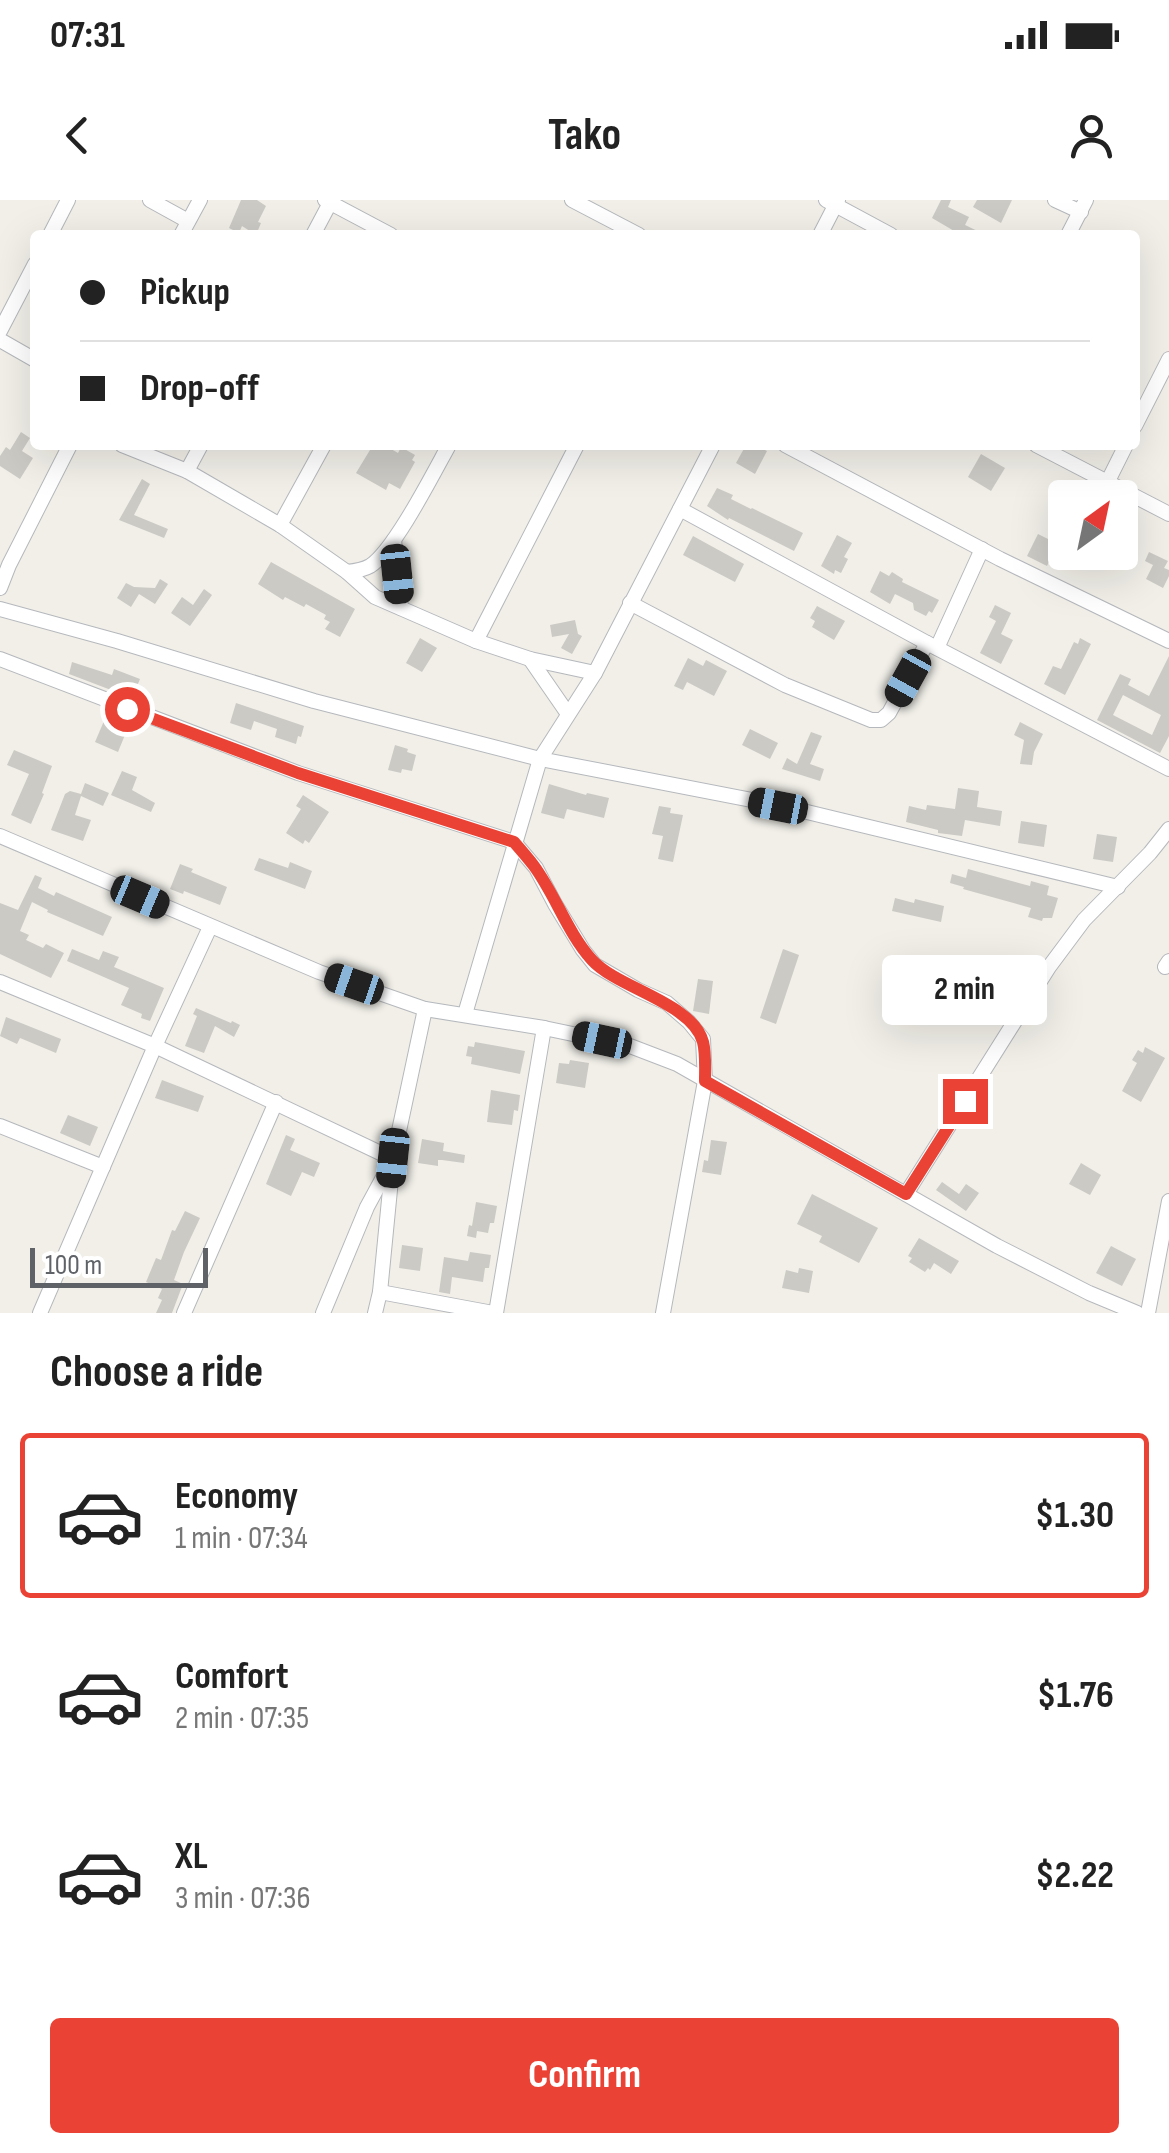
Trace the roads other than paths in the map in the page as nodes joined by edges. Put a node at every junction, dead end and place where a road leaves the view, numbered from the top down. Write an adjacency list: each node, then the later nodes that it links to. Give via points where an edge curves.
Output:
1 (68, 200): 10 (street)
2 (150, 200): 9 (street)
3 (200, 200): 9 (street)
4 (572, 200): 13 (street)
5 (1055, 200): 8 (street)
6 (328, 201): 11 (street); 12 (street)
7 (833, 202): 14 (street); 15 (street)
8 (1084, 206): 16 (street)
9 (185, 228)
10 (53, 230)
11 (315, 230)
12 (382, 230)
13 (629, 230)
14 (822, 230)
15 (882, 230)
16 (1071, 230)
17 (30, 274): 18 (street)
18 (0, 331)
19 (0, 340): 20 (street)
20 (30, 357)
21 (1169, 358): 22 (street)
22 (1165, 376): 23 (street)
23 (1140, 418)
24 (67, 450): 43 (street)
25 (134, 450): 34 (street)
26 (198, 450): 34 (street)
27 (321, 450): 40 (street)
28 (446, 450): 41 (street)
29 (574, 450): 49 (street)
30 (710, 450): 38 (street)
31 (794, 450): 42 (street)
32 (1045, 450): 35 (street)
33 (1124, 450): 36 (street)
34 (187, 471): 40 (street)
35 (1101, 480)
36 (1108, 480)
37 (1138, 498): 39 (street)
38 (680, 509): 46 (street); 51 (street)
39 (1169, 514)
40 (280, 526): 44 (street)
41 (394, 540): 44 (street, via 370,566); 48 (street)
42 (982, 549): 50 (street); 51 (street)
43 (4, 563): 45 (street)
44 (347, 572): 48 (street)
45 (0, 588)
46 (630, 603): 51 (street, via 785,685 872,720 889,713); 54 (street)
47 (0, 608): 56 (street, via 314,701)
48 (400, 608): 49 (street)
49 (476, 641): 53 (street)
50 (1169, 641)
51 (932, 646): 57 (street)
52 (0, 659): 60 (street, via 298,773)
53 (530, 659): 54 (street); 55 (street)
54 (594, 673): 55 (street)
55 (568, 714): 56 (street)
56 (540, 759): 60 (street); 61 (street, via 778,806)
57 (1167, 763)
58 (1169, 829): 61 (street)
59 (0, 836): 62 (street)
60 (514, 842): 65 (street); 68 (street, via 596,964 667,1004 703,1039)
61 (1118, 886): 73 (street, via 1050,967)
62 (210, 927): 64 (street); 67 (street)
63 (0, 982): 67 (street)
64 (425, 1010): 65 (street); 71 (street)
65 (465, 1014): 66 (street)
66 (544, 1028): 68 (street, via 630,1046); 80 (street)
67 (155, 1046): 69 (street); 72 (street)
68 (705, 1081): 73 (street); 81 (street)
69 (276, 1102): 71 (street); 77 (street)
70 (0, 1126): 72 (street)
71 (393, 1158): 75 (street); 78 (street)
72 (103, 1167): 76 (street)
73 (906, 1194): 82 (street)
74 (1169, 1201): 83 (street)
75 (380, 1292): 79 (street); 80 (street)
76 (40, 1313)
77 (184, 1313)
78 (323, 1313)
79 (376, 1313)
80 (494, 1313)
81 (663, 1313)
82 (1137, 1313)
83 (1148, 1313)

